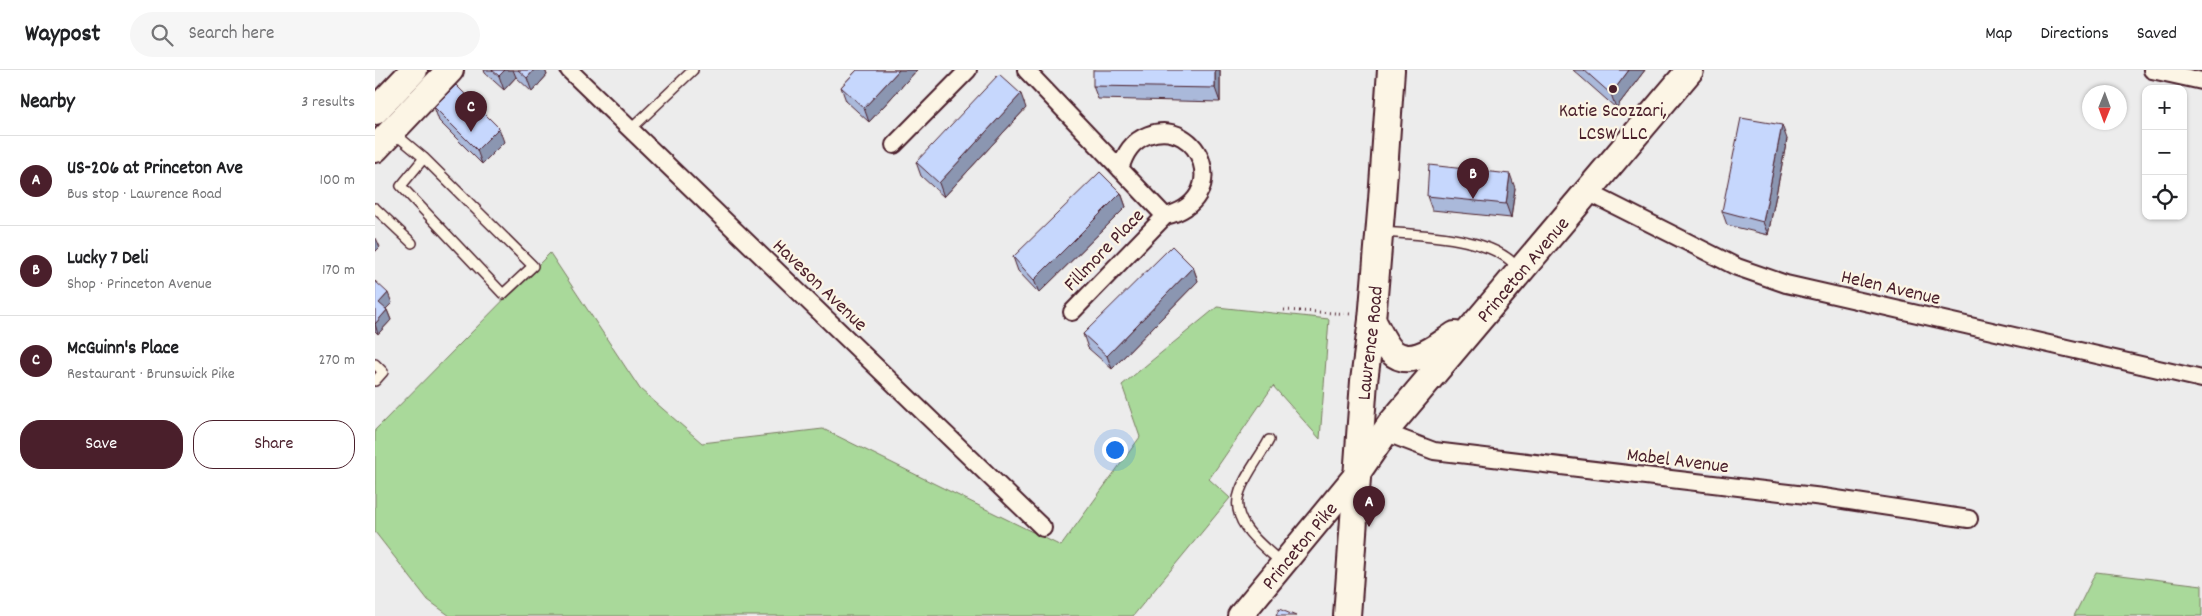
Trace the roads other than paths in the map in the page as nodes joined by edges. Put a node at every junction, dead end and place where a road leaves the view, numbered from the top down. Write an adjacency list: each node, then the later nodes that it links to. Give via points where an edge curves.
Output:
1 (450, 70): 11 (main road)
2 (569, 70): 13 (street, Haveson Avenue)
3 (693, 70): 13 (lane)
4 (968, 70): 15 (street)
5 (1026, 70): 17 (street)
6 (1391, 70): 21 (main road, Lawrence Road)
7 (1690, 70): 18 (main road, Princeton Avenue)
8 (2152, 70): 10 (street)
9 (403, 73): 11 (street); 12 (main road)
10 (2202, 81)
11 (422, 99): 14 (main road)
12 (375, 110)
13 (631, 130): 34 (street, Haveson Avenue)
14 (383, 140): 16 (lane)
15 (894, 145)
16 (423, 158): 16 (lane, via 533,266 503,294 401,186)
17 (1120, 169): 20 (street); 20 (street, via 1131,146 1154,133 1179,136 1190,143 1199,154 1203,167 1199,195 1178,213)
18 (1586, 191): 23 (main road, Princeton Avenue); 28 (street, Helen Avenue, via 1737,267 1786,284)
19 (375, 208): 22 (lane)
20 (1165, 216): 24 (street, Fillmore Place)
21 (1380, 232): 23 (lane, via 1453,238 1502,254); 26 (main road, Lawrence Road)
22 (412, 244)
23 (1519, 271): 25 (main road, Princeton Avenue)
24 (1072, 312)
25 (1482, 316): 26 (main road, via 1436,348 1414,358 1389,350); 30 (main road, Princeton Avenue)
26 (1362, 317): 32 (main road, Lawrence Road, via 1364,381)
27 (375, 364): 29 (lane, via 383,372)
28 (2202, 379)
29 (375, 381)
30 (1385, 432): 32 (main road, Princeton Avenue); 33 (street, Mabel Avenue, via 1434,451)
31 (1269, 440): 35 (lane, via 1240,491 1237,504 1242,523)
32 (1358, 473): 35 (main road, Princeton Pike); 37 (main road, Lawrence Road)
33 (1969, 519)
34 (1043, 528)
35 (1283, 564): 36 (main road, Princeton Pike)
36 (1240, 616)
37 (1347, 616)

